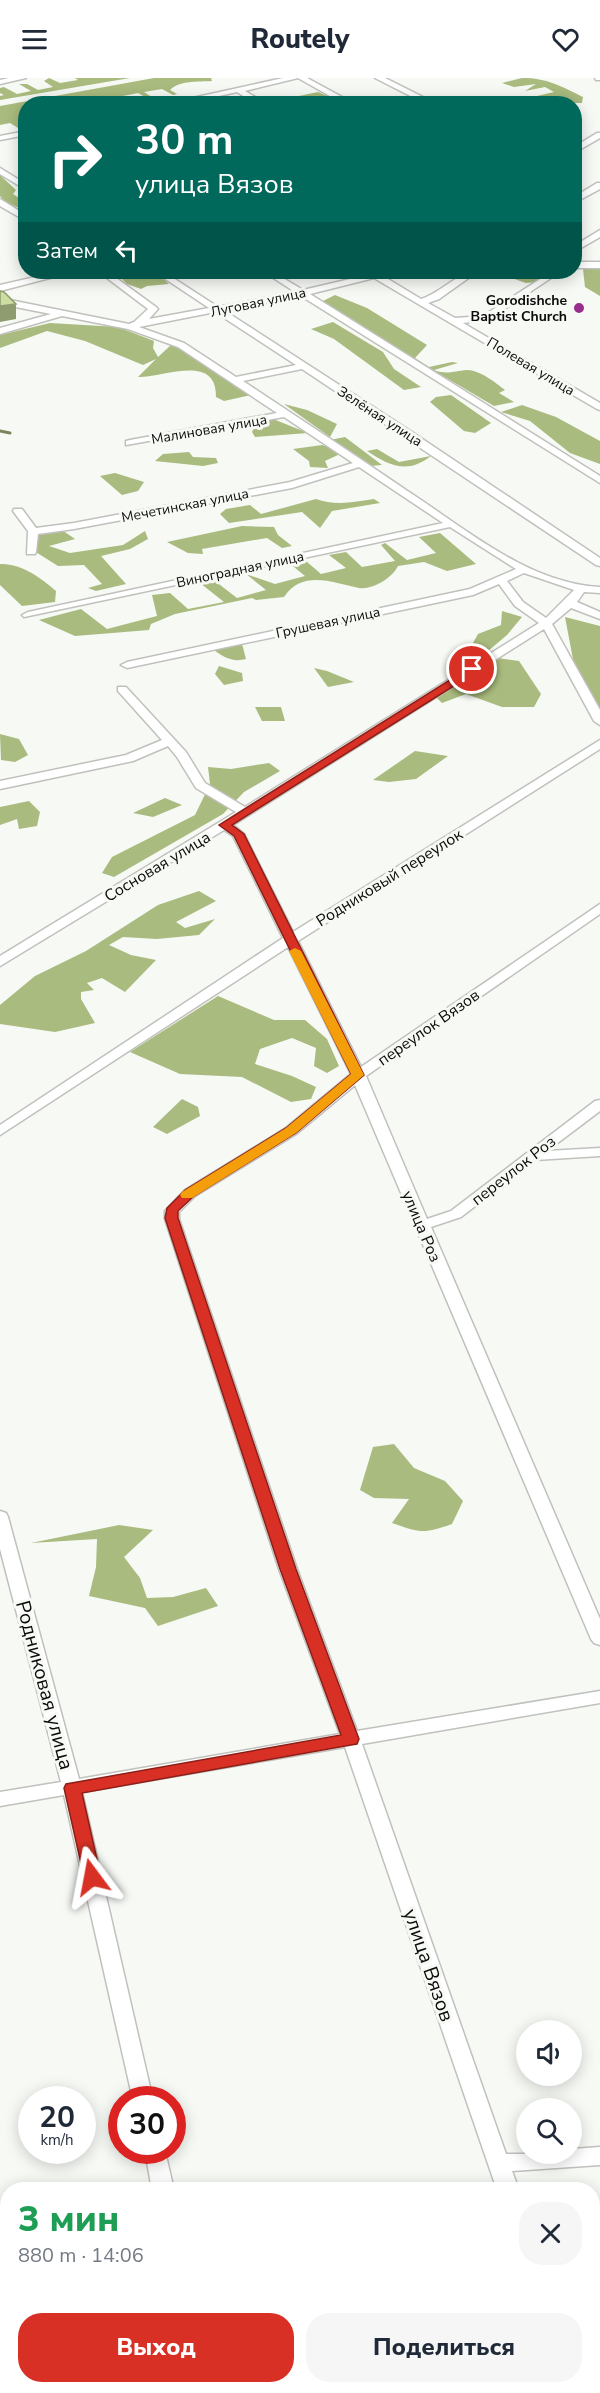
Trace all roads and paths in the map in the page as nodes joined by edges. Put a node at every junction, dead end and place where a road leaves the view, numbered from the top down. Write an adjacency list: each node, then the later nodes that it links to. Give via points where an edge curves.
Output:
1 (22, 78): 5 (street)
2 (294, 78): 6 (street)
3 (301, 78): 9 (street)
4 (379, 78): 10 (street)
5 (0, 82)
6 (240, 91): 7 (street); 8 (street)
7 (213, 96)
8 (249, 96)
9 (336, 96)
10 (416, 96)
11 (18, 135): 13 (street)
12 (600, 135): 14 (street)
13 (0, 138)
14 (582, 146)
15 (0, 170): 16 (street)
16 (18, 182)
17 (600, 185): 18 (street)
18 (582, 196)
19 (0, 202): 20 (street)
20 (18, 214)
21 (600, 233): 22 (street)
22 (582, 245)
23 (582, 265): 24 (street)
24 (600, 265)
25 (30, 279): 33 (street)
26 (112, 279): 40 (street, via 153,309)
27 (170, 279): 37 (street, Зелёная улица)
28 (280, 279): 34 (street)
29 (355, 279): 34 (street, Луговая улица)
30 (386, 279): 36 (street, Полевая улица)
31 (463, 279): 36 (street)
32 (545, 279): 39 (street, via 485,318)
33 (0, 288)
34 (303, 293): 37 (street, Луговая улица); 48 (street)
35 (0, 301): 38 (street)
36 (421, 302): 39 (street, Полевая улица)
37 (218, 311): 40 (street, Луговая улица); 42 (street, Зелёная улица)
38 (62, 313): 40 (street); 41 (street)
39 (455, 321): 44 (street, Полевая улица)
40 (134, 326): 43 (street, via 181,345)
41 (0, 331)
42 (303, 366): 43 (street); 53 (street, Зелёная улица)
43 (236, 380): 45 (street)
44 (600, 407)
45 (287, 414): 46 (street, Малиновая улица); 47 (street)
46 (130, 443)
47 (360, 464): 50 (street); 51 (street, Мечетинская улица, via 292,485)
48 (600, 480)
49 (18, 510): 51 (street)
50 (451, 524): 54 (street); 59 (street, Виноградная улица)
51 (33, 531): 52 (street)
52 (31, 552)
53 (600, 563)
54 (524, 570): 55 (street, Грушевая улица); 56 (street)
55 (502, 580): 61 (street, via 519,604); 62 (street, Грушевая улица, via 472,592)
56 (582, 588): 57 (street); 58 (street, Сосновая улица)
57 (600, 590)
58 (570, 603): 60 (street); 61 (street, Сосновая улица)
59 (28, 615)
60 (600, 616)
61 (546, 623): 64 (street); 68 (street, Сосновая улица)
62 (128, 664)
63 (122, 689): 65 (street)
64 (600, 721)
65 (170, 741): 67 (street, via 129,758); 68 (street, via 200,785)
66 (600, 744): 71 (street, Родниковый переулок)
67 (0, 785)
68 (245, 812): 69 (street, Сосновая улица)
69 (225, 825): 71 (street, улица Роз, via 238,834); 72 (street, Сосновая улица)
70 (600, 908): 73 (street, переулок Вязов)
71 (290, 940): 73 (street, улица Роз); 75 (street, Родниковый переулок)
72 (0, 962)
73 (358, 1075): 78 (street, переулок Вязов, via 291,1131 190,1193); 79 (street, улица Роз)
74 (600, 1104): 77 (street, переулок Роз)
75 (0, 1131)
76 (600, 1152): 77 (street)
77 (532, 1156): 79 (street, переулок Роз, via 456,1214)
78 (172, 1210): 83 (street, улица Вязов, via 171,1218 288,1569)
79 (421, 1225): 81 (street, улица Роз)
80 (0, 1517): 84 (street, Родниковая улица)
81 (600, 1639)
82 (600, 1697): 83 (street)
83 (351, 1739): 84 (street); 88 (street, улица Вязов)
84 (72, 1788): 85 (street); 86 (street, Родниковая улица)
85 (0, 1799)
86 (140, 2086)
87 (600, 2156): 88 (street)
88 (498, 2163): 91 (street, улица Вязов)
89 (158, 2164): 90 (street)
90 (162, 2182)
91 (505, 2182)

